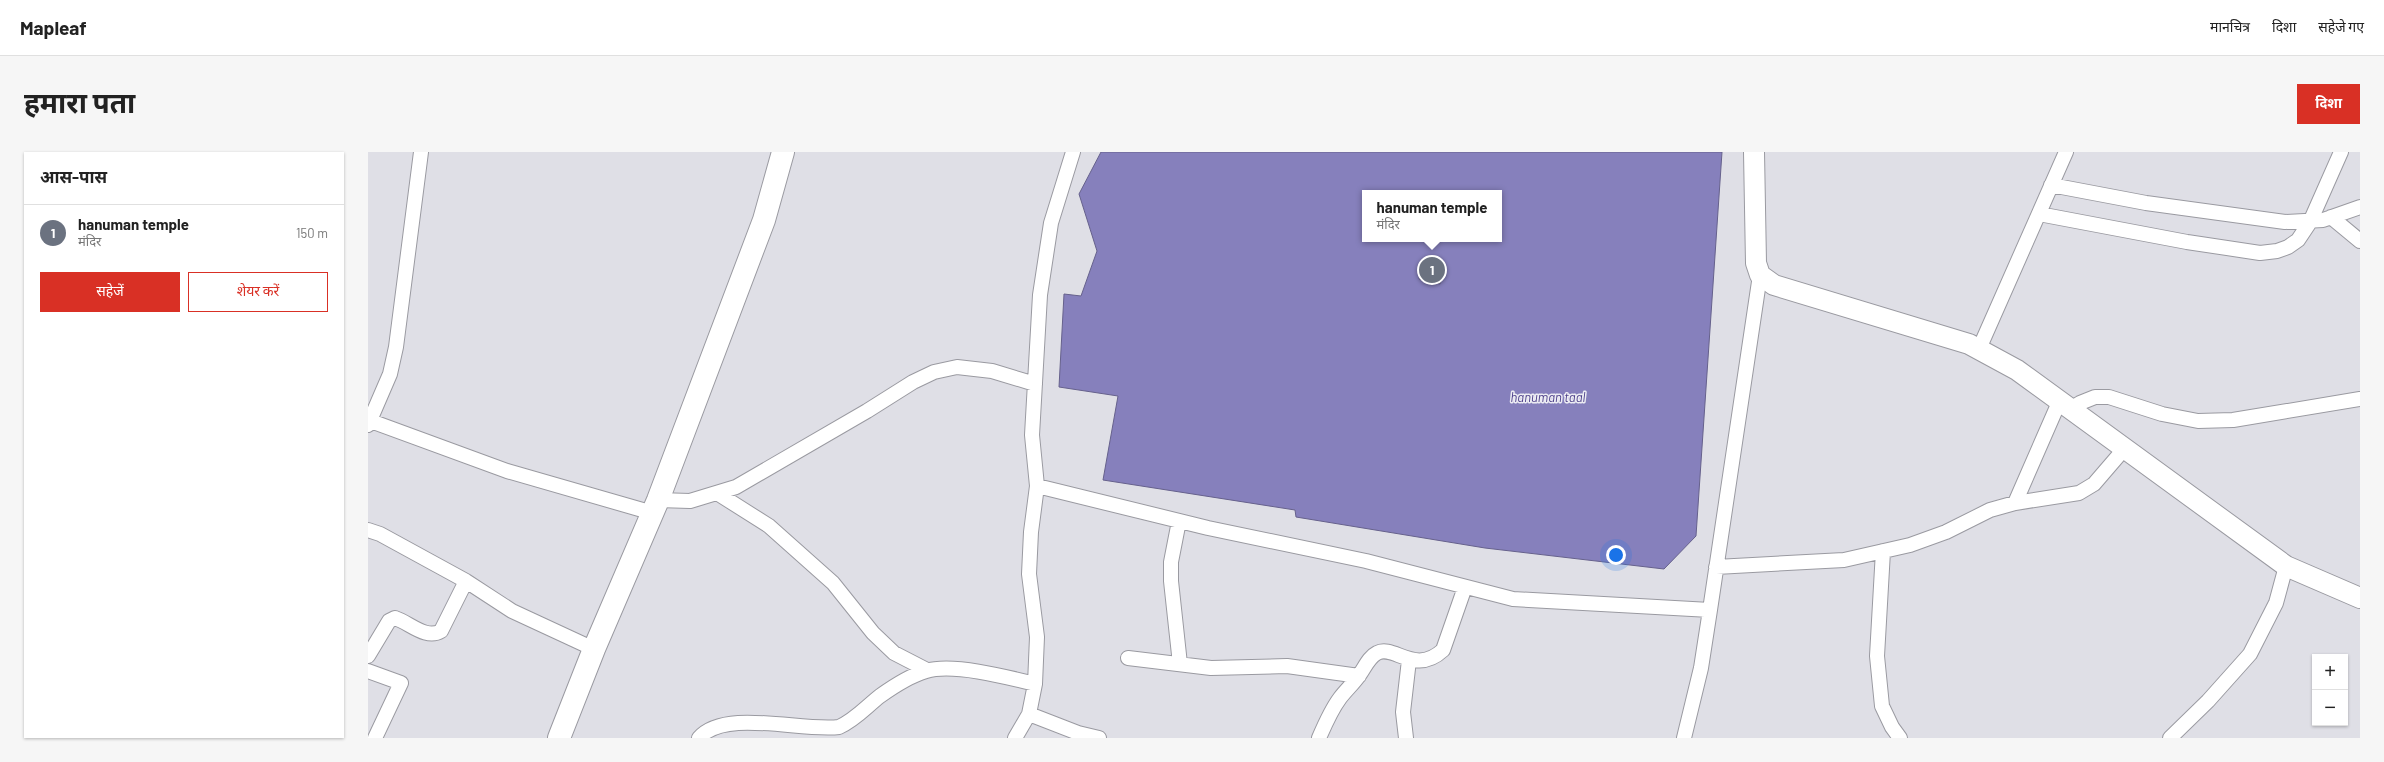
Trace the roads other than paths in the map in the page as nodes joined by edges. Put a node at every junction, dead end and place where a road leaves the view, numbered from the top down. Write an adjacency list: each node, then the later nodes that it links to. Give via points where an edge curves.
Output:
1 (421, 152): 18 (street, via 396,347 390,374)
2 (783, 152): 23 (main road, via 764,220)
3 (1072, 152): 15 (street, via 1049,237 1040,295)
4 (1754, 152): 13 (street, via 1756,263)
5 (2066, 152): 7 (street)
6 (2341, 152): 11 (street)
7 (2052, 185): 9 (street); 11 (street, via 2220,215)
8 (2360, 207): 10 (street)
9 (2039, 214): 11 (street, via 2260,253 2288,247 2298,240); 14 (street)
10 (2331, 217): 11 (street); 12 (street)
11 (2310, 222)
12 (2360, 241)
13 (1760, 275): 14 (street, via 1774,285 1969,344); 28 (street)
14 (1979, 350): 17 (street, via 2017,370)
15 (1035, 384): 20 (street, via 1032,435); 21 (street, via 992,371 957,367 934,372 913,382 770,469 736,487)
16 (2360, 399): 17 (street, via 2233,420 2198,421 2162,414 2109,397 2095,397 2080,403)
17 (2063, 403): 19 (street); 22 (street)
18 (369, 422): 23 (street, via 508,471)
19 (2125, 448): 22 (street, via 2094,484 2078,493); 27 (street)
20 (1036, 486): 24 (street); 41 (street, via 1029,574 1037,637)
21 (717, 493): 23 (street, via 690,501); 38 (street, via 769,526 833,584 873,633 894,653)
22 (2015, 503): 26 (street, via 1990,510 1946,532 1910,545)
23 (656, 506): 33 (main road)
24 (1179, 521): 30 (street, via 1366,561); 37 (street, via 1171,562 1171,581)
25 (368, 530): 29 (street)
26 (1883, 551): 28 (street, via 1844,560); 52 (street, via 1877,656 1882,706)
27 (2286, 566): 31 (street); 53 (street, via 2276,603 2250,654)
28 (1716, 567): 32 (street)
29 (466, 581): 33 (street, via 512,611); 34 (street, via 441,631 435,635 428,635 395,618 389,621)
30 (1465, 587): 32 (street, via 1513,599); 36 (street, via 1443,650 1427,660)
31 (2360, 598)
32 (1710, 610): 51 (street, via 1701,668)
33 (594, 649): 45 (main road)
34 (368, 656)
35 (1128, 658): 37 (street)
36 (1409, 660): 40 (street, via 1387,652 1378,652); 50 (street, via 1403,712)
37 (1180, 664): 40 (street, via 1211,668 1288,666)
38 (927, 670): 41 (street, via 971,671); 43 (street, via 907,678 850,722)
39 (368, 671): 44 (street, via 401,683)
40 (1359, 676): 49 (street, via 1340,698)
41 (1035, 684): 42 (street)
42 (1029, 714): 47 (street); 48 (street, via 1078,733)
43 (831, 733): 46 (street, via 748,722 715,727)
44 (375, 738)
45 (559, 738)
46 (698, 738)
47 (1015, 738)
48 (1099, 738)
49 (1319, 738)
50 (1406, 738)
51 (1684, 738)
52 (1900, 738)
53 (2170, 738)

